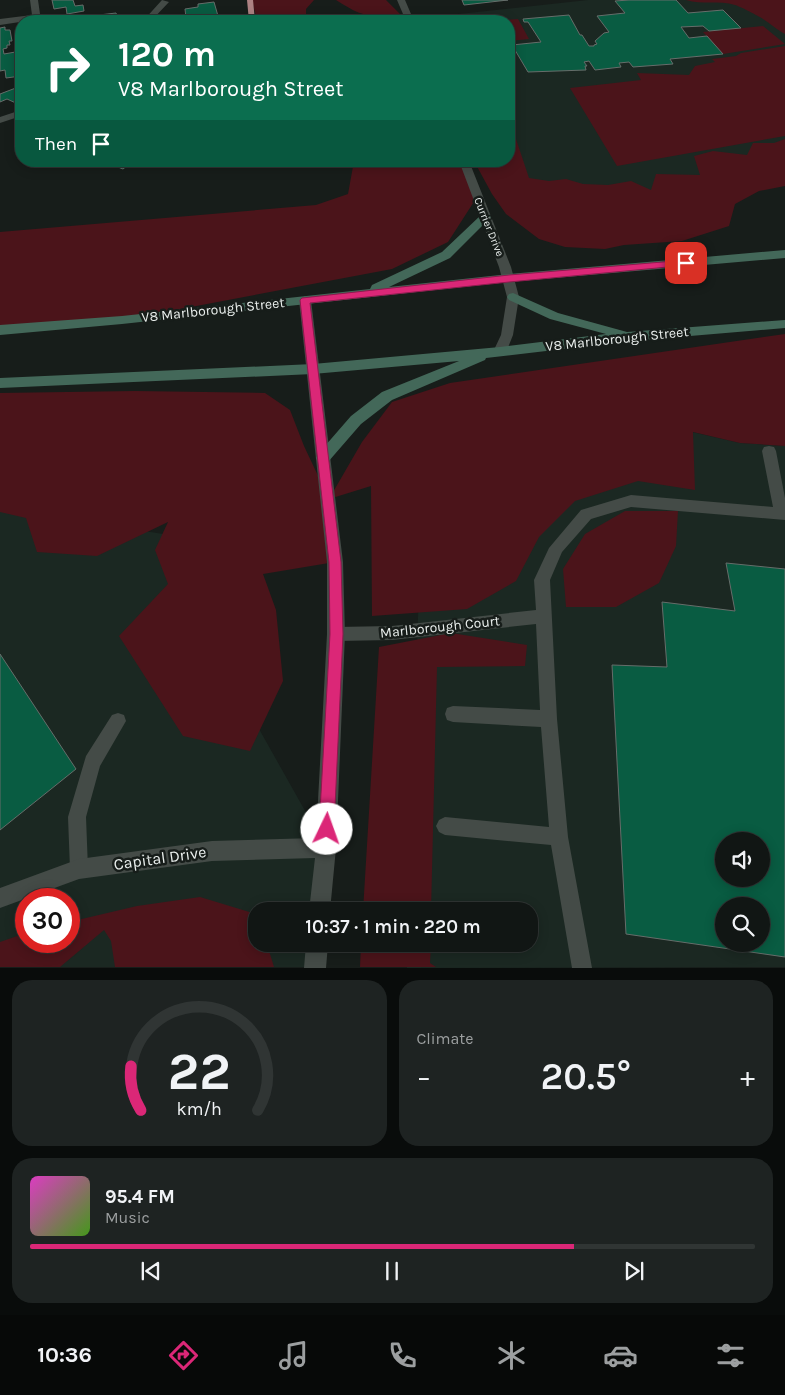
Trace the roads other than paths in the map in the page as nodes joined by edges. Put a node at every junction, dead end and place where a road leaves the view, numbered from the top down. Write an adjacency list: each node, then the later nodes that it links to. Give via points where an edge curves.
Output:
1 (34, 0): 4 (street)
2 (401, 0): 6 (street)
3 (165, 2): 5 (street)
4 (36, 15)
5 (153, 15)
6 (407, 15)
7 (15, 21): 8 (street)
8 (0, 22)
9 (15, 115): 10 (street)
10 (0, 120)
11 (466, 167): 12 (street, Currier Drive)
12 (485, 217): 14 (street, Currier Drive); 15 (main road, via 446,255)
13 (785, 254): 14 (main road, V8 Marlborough Street)
14 (509, 278): 15 (main road, V8 Marlborough Street); 16 (street, Currier Drive)
15 (366, 293): 17 (main road, V8 Marlborough Street)
16 (513, 296): 20 (main road, via 554,316); 21 (street, Currier Drive, via 507,335)
17 (305, 300): 19 (main road, V8 Marlborough Street); 22 (street)
18 (785, 324): 20 (main road, V8 Marlborough Street)
19 (0, 330)
20 (631, 336): 21 (main road, V8 Marlborough Street)
21 (496, 352): 22 (main road, V8 Marlborough Street); 25 (main road, via 387,396 356,420)
22 (313, 369): 23 (main road, V8 Marlborough Street); 25 (street)
23 (0, 383)
24 (769, 452): 26 (lane)
25 (323, 458): 28 (street, via 335,562)
26 (783, 514): 27 (lane, via 631,501 586,514 556,548 542,580)
27 (544, 616): 28 (lane, Marlborough Court, via 392,633); 30 (lane)
28 (336, 634): 34 (street)
29 (453, 714): 30 (lane)
30 (549, 719): 33 (lane)
31 (118, 721): 35 (lane, via 89,771 77,817)
32 (445, 826): 33 (lane)
33 (559, 837): 40 (lane)
34 (326, 848): 35 (street, Capital Drive, via 212,851); 37 (street)
35 (79, 869): 36 (street, Capital Drive)
36 (0, 898)
37 (321, 902)
38 (317, 952): 39 (street)
39 (315, 968)
40 (582, 968)

